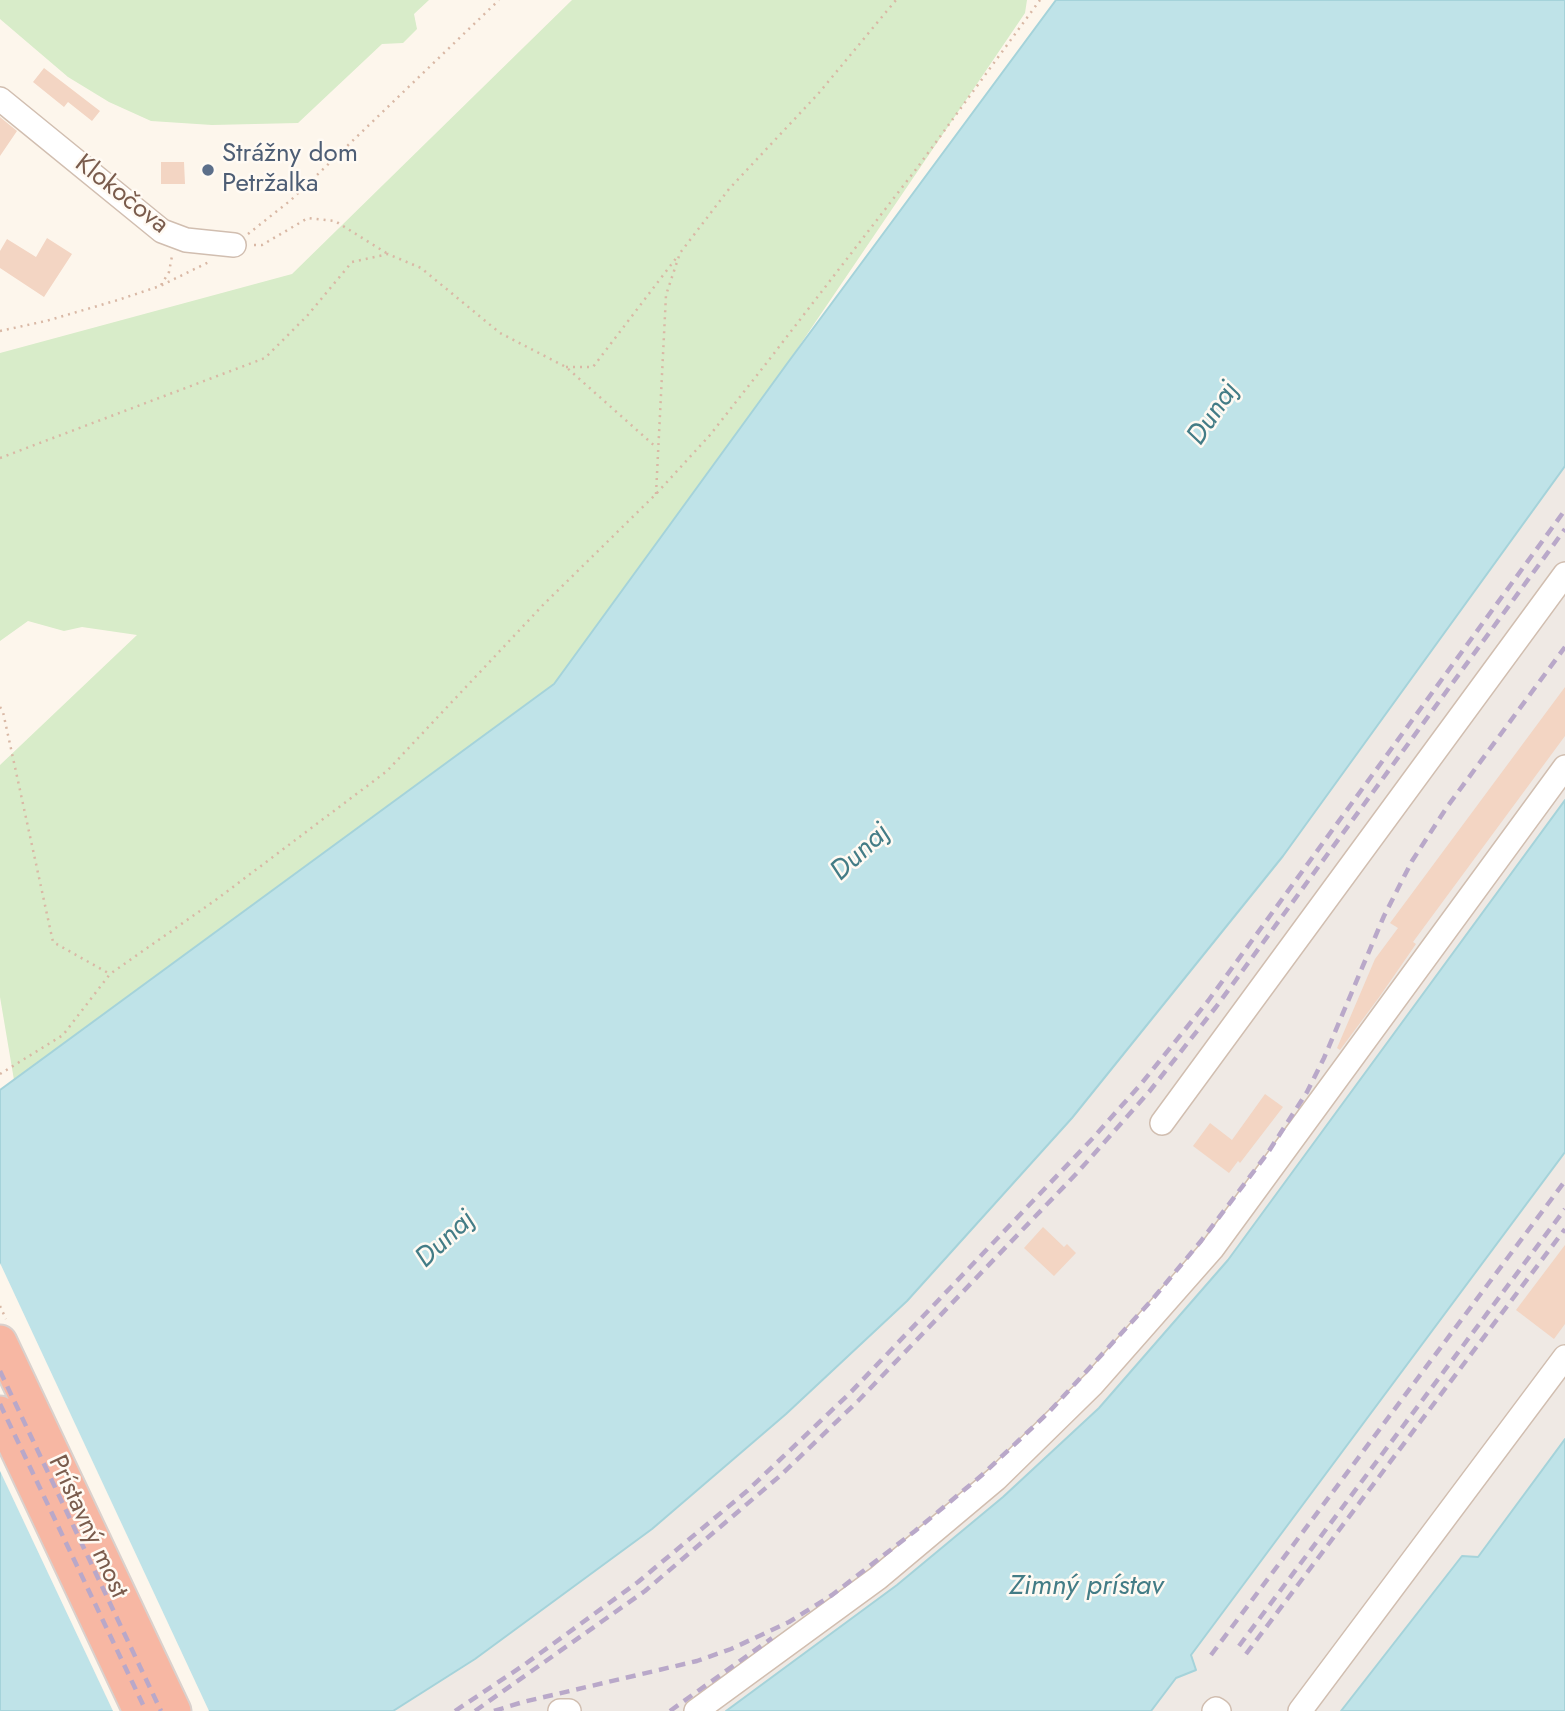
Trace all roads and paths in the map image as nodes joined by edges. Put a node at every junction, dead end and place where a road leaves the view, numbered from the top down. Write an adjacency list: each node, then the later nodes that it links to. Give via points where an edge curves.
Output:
1 (499, 0): 6 (path, via 291,200)
2 (896, 0): 7 (path, via 818,94 729,189)
3 (1040, 0): 14 (path, via 765,365)
4 (0, 99): 5 (street, Klokočova)
5 (162, 231): 6 (street, Klokočova, via 186,240); 9 (path, via 172,253 169,272)
6 (234, 246): 8 (path, via 262,245 308,218 335,221); 9 (path)
7 (680, 253): 11 (path, via 593,367); 12 (path, via 666,295)
8 (388, 254): 11 (path, via 421,268 500,333); 13 (path, via 352,262 265,358)
9 (160, 286): 10 (path)
10 (0, 331)
11 (566, 367): 12 (path)
12 (657, 448): 14 (path)
13 (0, 458)
14 (656, 495): 18 (path, via 542,605 387,771)
15 (1565, 574): 20 (street)
16 (0, 707): 18 (path, via 53,942)
17 (1565, 766): 28 (street, via 1212,1249 1093,1384 996,1479 878,1578)
18 (110, 974): 19 (path, via 63,1035)
19 (0, 1074)
20 (1162, 1123)
21 (0, 1342): 25 (highway, Prístavný most)
22 (1565, 1357): 29 (street)
23 (0, 1413): 24 (highway, Prístavný most)
24 (140, 1711)
25 (174, 1711)
26 (560, 1711): 27 (street)
27 (569, 1711)
28 (696, 1711)
29 (1300, 1711)

